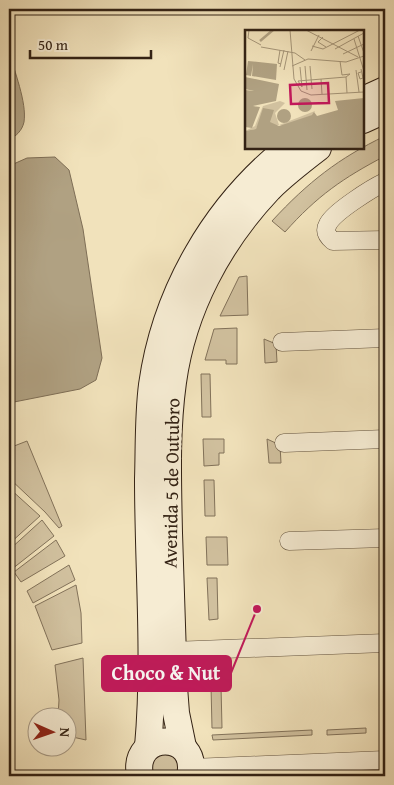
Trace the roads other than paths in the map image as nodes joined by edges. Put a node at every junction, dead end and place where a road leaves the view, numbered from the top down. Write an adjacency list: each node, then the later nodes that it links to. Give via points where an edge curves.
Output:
1 (385, 90): 2 (main road)
2 (364, 100)
3 (385, 110): 4 (main road)
4 (364, 120)
5 (287, 149): 17 (main road, Avenida 5 de Outubro, via 243,188 211,231 180,286 159,347 149,428 152,688)
6 (317, 149): 16 (main road, Avenida 5 de Outubro, via 271,188 230,237 197,296 178,353 168,428 167,472)
7 (385, 182): 8 (street, via 349,205 328,223 326,230 332,241)
8 (385, 240)
9 (385, 338): 10 (street)
10 (282, 342)
11 (385, 439): 12 (street)
12 (284, 443)
13 (385, 538): 14 (street)
14 (289, 541)
15 (385, 643): 16 (street)
16 (172, 651): 19 (main road, Avenida 5 de Outubro, via 176,713)
17 (148, 747): 19 (main road, via 162,741 176,743); 20 (main road, Avenida 5 de Outubro, via 139,761)
18 (385, 760): 19 (street)
19 (189, 764)
20 (140, 776)

